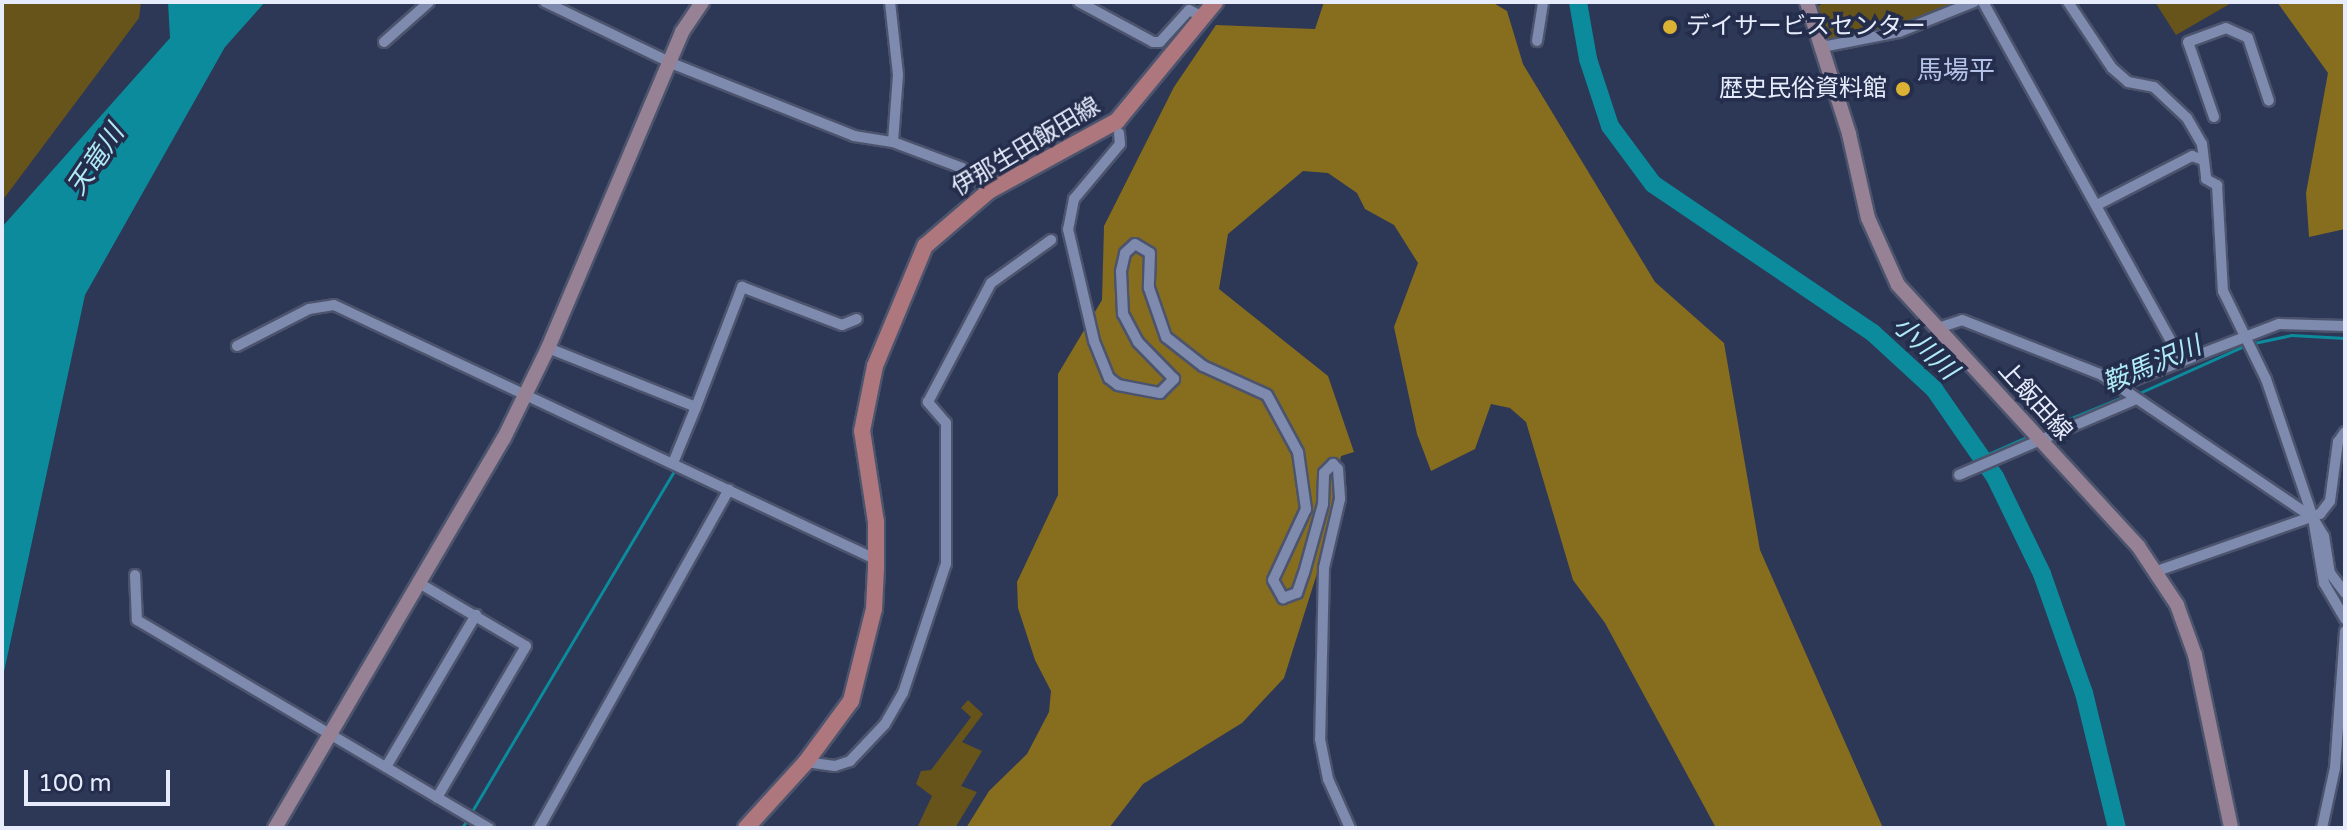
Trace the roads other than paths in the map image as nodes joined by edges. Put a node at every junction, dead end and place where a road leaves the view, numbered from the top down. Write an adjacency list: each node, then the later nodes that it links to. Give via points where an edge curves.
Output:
1 (429, 2): 14 (street)
2 (545, 2): 16 (street)
3 (702, 2): 16 (main road)
4 (890, 2): 20 (street, via 898,75)
5 (1079, 2): 12 (street, via 1153,42 1160,42 1189,10)
6 (1215, 2): 12 (main road, 伊那生田飯田線)
7 (1543, 2): 13 (street)
8 (1807, 2): 15 (main road, 上飯田線)
9 (1974, 2): 15 (street, via 1965,10 1899,32)
10 (1983, 2): 23 (street)
11 (2068, 2): 21 (street, via 2112,68 2128,82 2154,87 2187,118 2202,144)
12 (1201, 16): 22 (main road, 伊那生田飯田線, via 1117,121)
13 (1537, 41)
14 (384, 42)
15 (1822, 47): 27 (main road, 上飯田線, via 1876,243 1898,285)
16 (669, 62): 20 (street, via 854,136); 30 (main road)
17 (2269, 101): 18 (street, via 2248,38 2226,28 2188,42)
18 (2214, 117)
19 (1119, 133): 58 (street, via 1120,144 1074,199 1068,229 1094,341 1109,378 1128,389 1160,393 1174,379 1138,342 1123,314 1121,271 1125,253 1135,244 1150,253 1149,288 1166,337 1203,366 1267,395 1298,452 1306,509 1273,580 1283,598 1297,593 1304,573 1323,504 1324,473 1333,464 1338,469 1340,499 1324,568 1320,739 1328,779)
20 (893, 142): 22 (street, via 962,168)
21 (2203, 160): 23 (street, via 2192,156); 28 (street, via 2206,179 2217,185 2223,291)
22 (989, 191): 42 (main road, 伊那生田飯田線, via 925,246 875,366 862,431 876,522)
23 (2099, 204): 31 (street)
24 (1051, 240): 51 (street, via 991,283 928,402 946,423 946,564 903,693 885,724 850,761 835,766)
25 (857, 319): 35 (street, via 842,325 742,287)
26 (2345, 326): 28 (street, via 2290,322)
27 (1938, 328): 32 (street, via 1962,320); 37 (main road, 上飯田線)
28 (2243, 336): 31 (street); 41 (street, via 2266,379)
29 (237, 346): 33 (street, via 309,309 334,305)
30 (548, 348): 33 (main road); 35 (street)
31 (2180, 358): 32 (street)
32 (2118, 386): 34 (street)
33 (526, 393): 38 (street); 45 (main road)
34 (2134, 400): 37 (street); 41 (street)
35 (696, 407): 38 (street)
36 (2345, 432): 41 (street, via 2338,442 2330,501)
37 (2040, 439): 39 (street); 43 (main road, 上飯田線)
38 (673, 463): 40 (street)
39 (1962, 474)
40 (729, 490): 42 (street); 56 (street)
41 (2313, 518): 43 (street, via 2298,518); 46 (street, via 2324,536 2330,573); 48 (street, via 2324,583)
42 (875, 559): 51 (main road, 伊那生田飯田線, via 874,609 851,701)
43 (2157, 571): 59 (main road, 上飯田線, via 2195,655)
44 (135, 575): 50 (street, via 137,620)
45 (419, 583): 47 (street); 50 (main road)
46 (2345, 593)
47 (476, 615): 52 (street); 53 (street, via 526,646)
48 (2345, 619)
49 (2345, 631): 60 (street, via 2335,768)
50 (330, 734): 52 (street); 54 (main road)
51 (806, 762): 57 (main road, 伊那生田飯田線)
52 (386, 767): 53 (street)
53 (437, 798): 55 (street)
54 (275, 828)
55 (489, 828)
56 (539, 828)
57 (746, 828)
58 (1350, 828)
59 (2231, 828)
60 (2322, 828)

